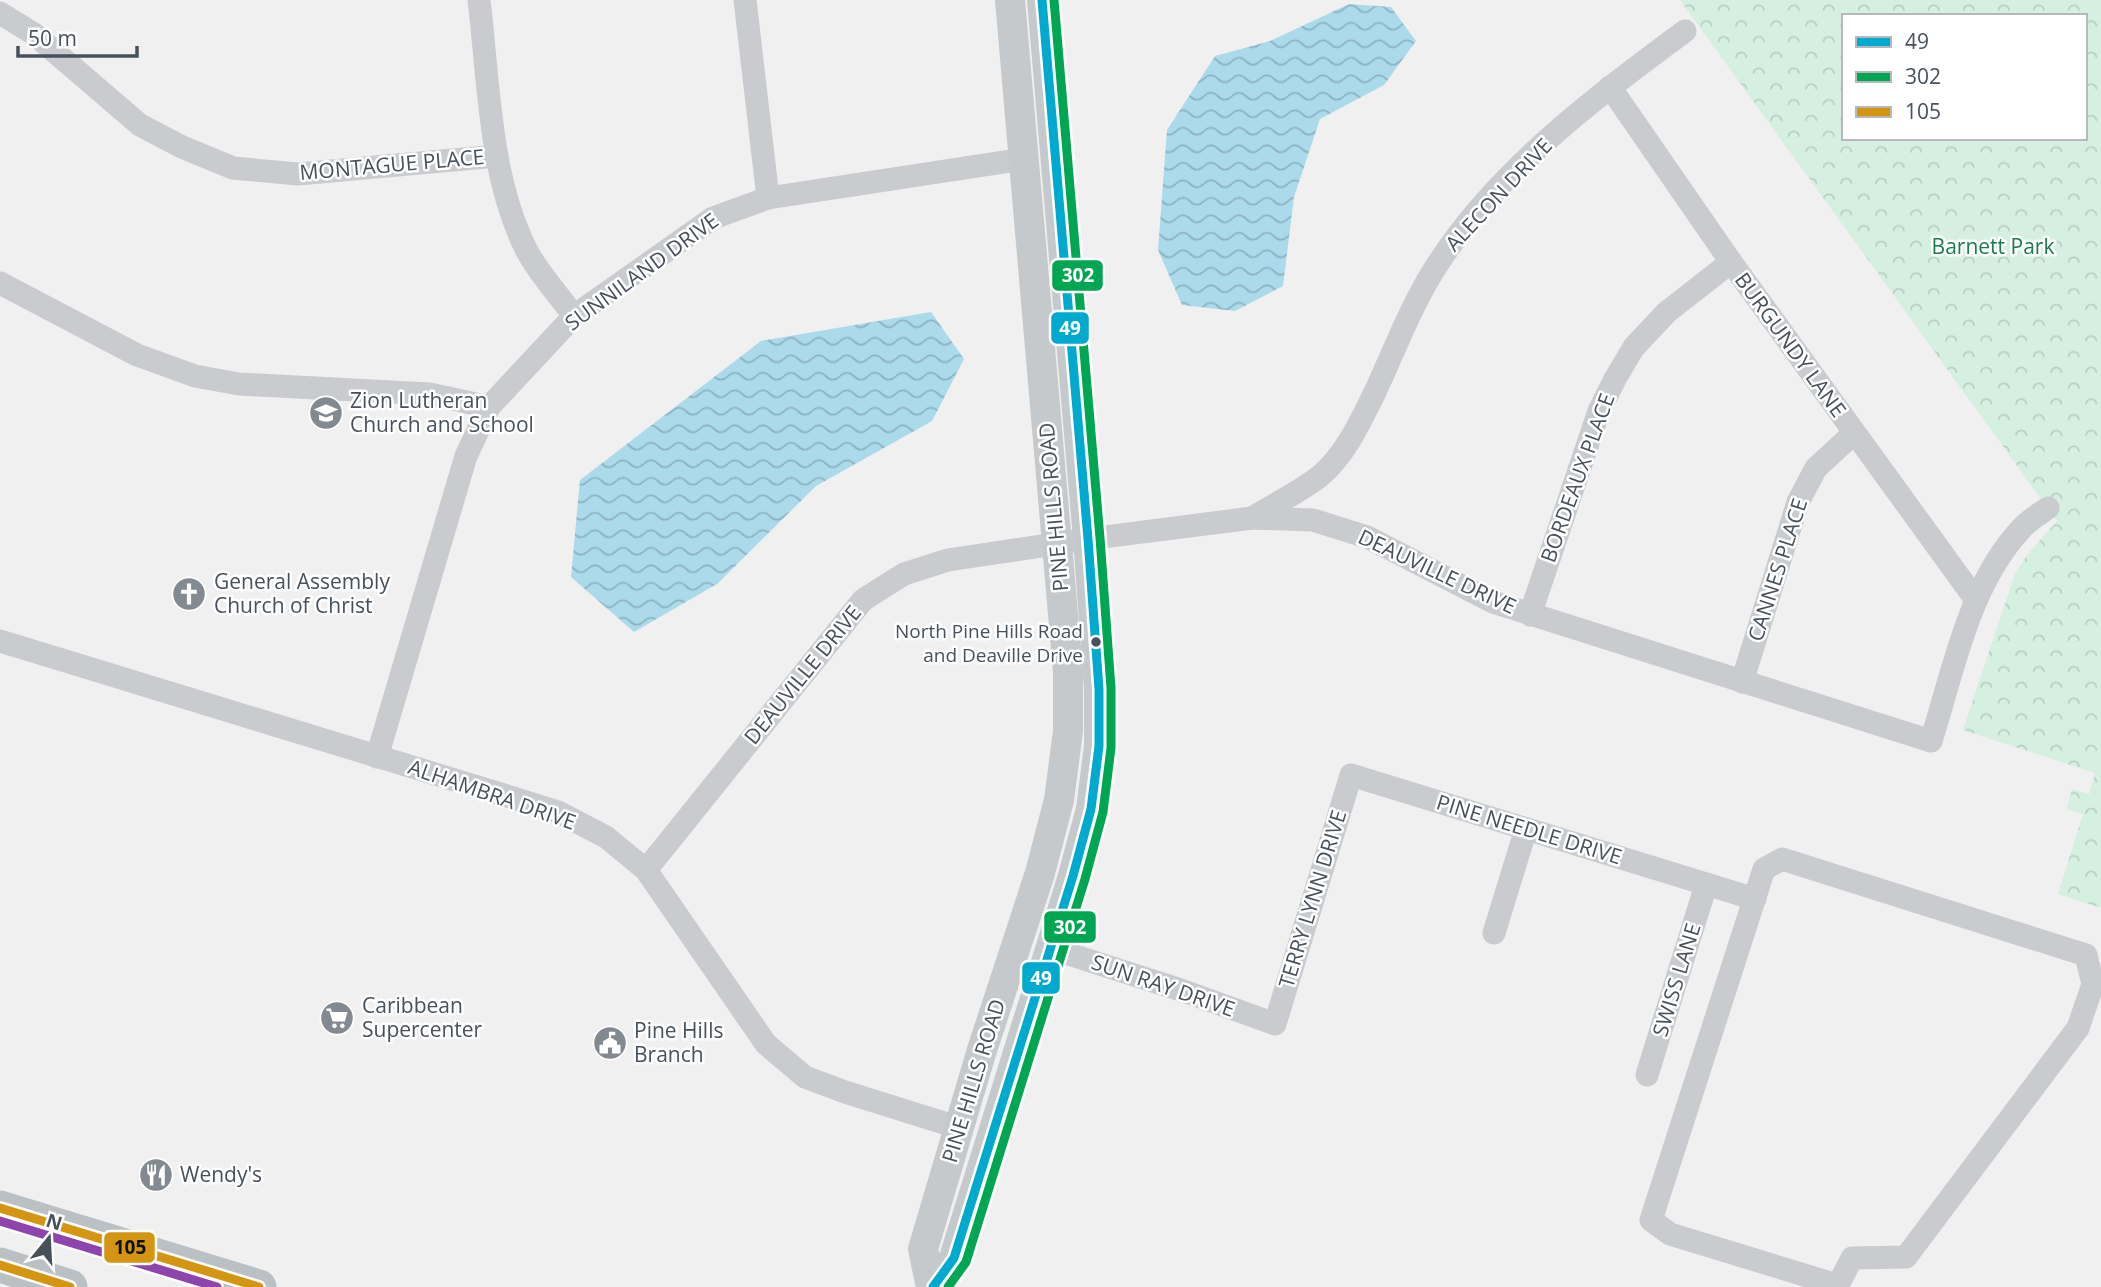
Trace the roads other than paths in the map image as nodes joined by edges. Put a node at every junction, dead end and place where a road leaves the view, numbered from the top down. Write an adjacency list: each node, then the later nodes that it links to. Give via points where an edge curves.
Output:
1 (480, 0): 8 (street)
2 (745, 0): 10 (street)
3 (1010, 0): 9 (main road, PINE HILLS ROAD)
4 (1042, 0): 18 (main road, PINE HILLS ROAD)
5 (0, 13): 8 (street, MONTAGUE PLACE, via 34,34 140,125 233,168 298,174)
6 (1685, 31): 7 (street, ALECON DRIVE)
7 (1610, 87): 11 (street, BURGUNDY LANE); 17 (street, ALECON DRIVE, via 1528,158 1441,258 1412,309 1354,436 1320,475)
8 (497, 156): 13 (street, via 511,214 528,253)
9 (1023, 159): 10 (street, SUNNILAND DRIVE); 19 (main road, PINE HILLS ROAD)
10 (768, 198): 13 (street, SUNNILAND DRIVE, via 713,218)
11 (1731, 262): 15 (street, BURGUNDY LANE); 21 (street, BORDEAUX PLACE, via 1667,312 1634,347 1615,379 1599,411)
12 (0, 283): 14 (street, via 137,355 195,376 239,384 430,394)
13 (574, 316): 14 (street, SUNNILAND DRIVE)
14 (489, 407): 24 (street, SUNNILAND DRIVE, via 466,456)
15 (1853, 433): 20 (street, BURGUNDY LANE); 23 (street, CANNES PLACE, via 1816,468 1798,502)
16 (2048, 508): 20 (street, via 2023,526 1999,556)
17 (1252, 518): 18 (street, DEAUVILLE DRIVE); 21 (street, DEAUVILLE DRIVE, via 1313,520 1367,537 1493,602)
18 (1088, 539): 19 (street, DEAUVILLE DRIVE); 31 (main road, PINE HILLS ROAD, via 1099,746 1091,809)
19 (1057, 544): 27 (street, DEAUVILLE DRIVE, via 948,560 904,574 863,600); 34 (main road, PINE HILLS ROAD, via 1068,671 1068,731 1059,800)
20 (1976, 600): 23 (street, DEAUVILLE DRIVE, via 1931,741)
21 (1530, 615): 23 (street, DEAUVILLE DRIVE)
22 (0, 641): 24 (street, ALHAMBRA DRIVE)
23 (1742, 682)
24 (377, 757): 27 (street, ALHAMBRA DRIVE, via 558,813 606,837)
25 (1351, 775): 26 (street, PINE NEEDLE DRIVE); 32 (street, TERRY LYNN DRIVE)
26 (1526, 829): 28 (street, PINE NEEDLE DRIVE); 30 (street)
27 (646, 870): 34 (street, ALHAMBRA DRIVE, via 765,1044 793,1068 845,1092)
28 (1706, 885): 29 (street, PINE NEEDLE DRIVE); 33 (street, SWISS LANE)
29 (1755, 899): 38 (street, via 1651,1220 1671,1234); 38 (street, via 1764,869 1782,859 2086,955 2093,984 2078,1028 1906,1257 1852,1258)
30 (1494, 933)
31 (1050, 948): 32 (street, SUN RAY DRIVE); 36 (main road, PINE HILLS ROAD)
32 (1275, 1024)
33 (1647, 1075)
34 (960, 1128): 36 (main road, via 968,1151 957,1203); 41 (main road, PINE HILLS ROAD, via 923,1249)
35 (1, 1212): 40 (highway)
36 (962, 1231): 41 (main road, PINE HILLS ROAD, via 954,1258)
37 (0, 1265): 39 (highway)
38 (1837, 1286)
39 (70, 1287)
40 (259, 1287)
41 (932, 1287)

